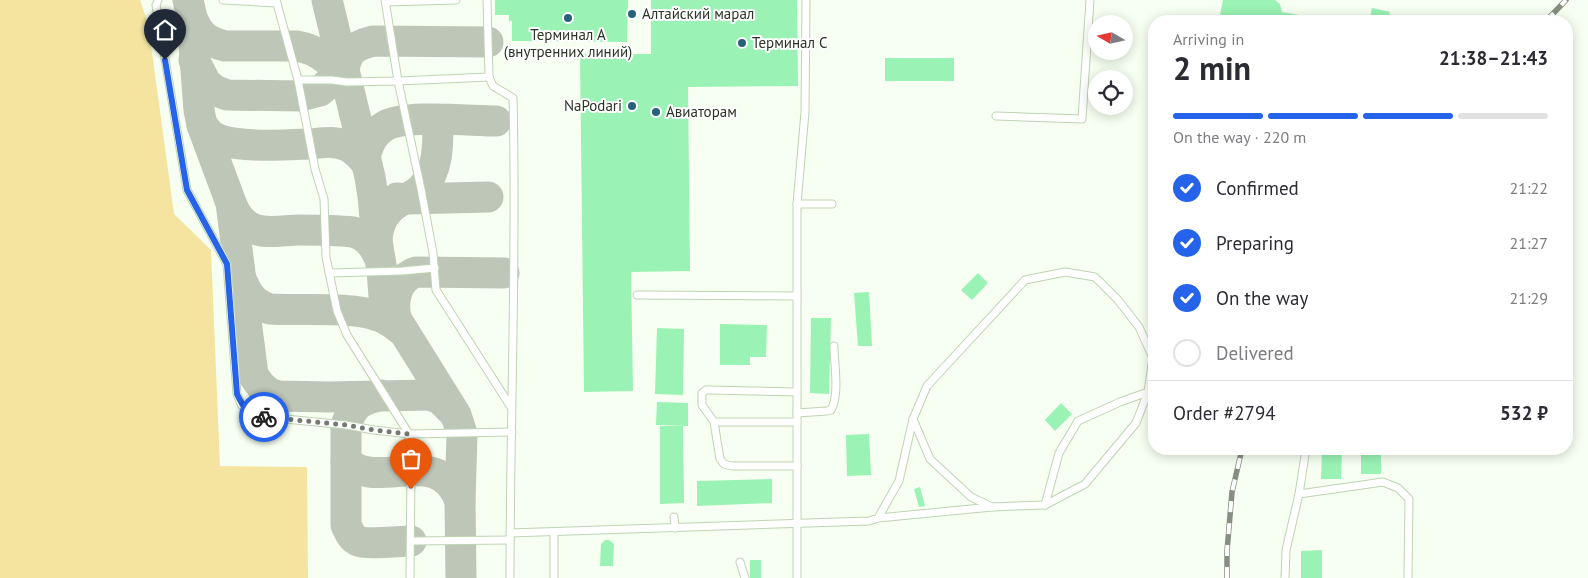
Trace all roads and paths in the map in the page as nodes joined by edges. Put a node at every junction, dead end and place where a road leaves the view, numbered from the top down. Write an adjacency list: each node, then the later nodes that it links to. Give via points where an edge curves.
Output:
1 (158, 0): 29 (lane, via 156,5 187,190 227,264 237,394 242,406 255,416)
2 (223, 0): 8 (lane)
3 (456, 0): 7 (lane)
4 (487, 0): 9 (lane)
5 (806, 0): 13 (lane, via 805,112)
6 (1090, 0): 12 (lane, via 1082,120)
7 (386, 1): 11 (lane)
8 (277, 2): 10 (lane)
9 (489, 77): 11 (lane); 23 (lane, via 493,86 513,98)
10 (298, 80): 11 (lane); 16 (lane, via 324,200)
11 (398, 81): 15 (lane)
12 (996, 116)
13 (797, 204): 14 (lane); 18 (lane)
14 (832, 204)
15 (434, 268): 16 (lane); 23 (lane, via 437,292)
16 (329, 272): 29 (lane, via 337,310 347,335)
17 (637, 295): 18 (lane)
18 (797, 296): 21 (lane)
19 (834, 346): 24 (lane, via 834,405 827,411)
20 (1148, 347): 25 (lane, via 1139,327 1095,277 1065,272 1025,280 927,386)
21 (797, 392): 24 (lane); 26 (lane, via 706,390 702,393 702,405)
22 (1148, 392): 33 (lane, via 1136,423 1086,484); 33 (lane, via 1078,421 1059,453)
23 (511, 407): 28 (lane)
24 (798, 413): 27 (lane)
25 (913, 419): 34 (lane, via 930,459 971,497); 36 (lane, via 899,481)
26 (714, 422): 27 (lane); 31 (lane, via 720,460 724,464)
27 (798, 422): 31 (lane)
28 (512, 432): 29 (lane); 40 (lane)
29 (409, 434): 41 (lane)
30 (1305, 455): 32 (lane)
31 (798, 466): 37 (lane)
32 (1299, 494): 48 (lane, via 1286,550); 49 (lane, via 1383,482 1398,488 1408,499)
33 (1045, 505): 34 (lane)
34 (992, 507): 36 (lane)
35 (674, 517): 38 (lane)
36 (878, 518): 37 (lane)
37 (798, 524): 38 (lane); 47 (lane)
38 (676, 528): 39 (lane)
39 (554, 532): 40 (lane); 45 (lane)
40 (510, 537): 41 (lane); 44 (lane)
41 (411, 541): 43 (lane)
42 (740, 562): 46 (lane)
43 (410, 578)
44 (510, 578)
45 (554, 578)
46 (745, 578)
47 (797, 578)
48 (1285, 578)
49 (1408, 578)

